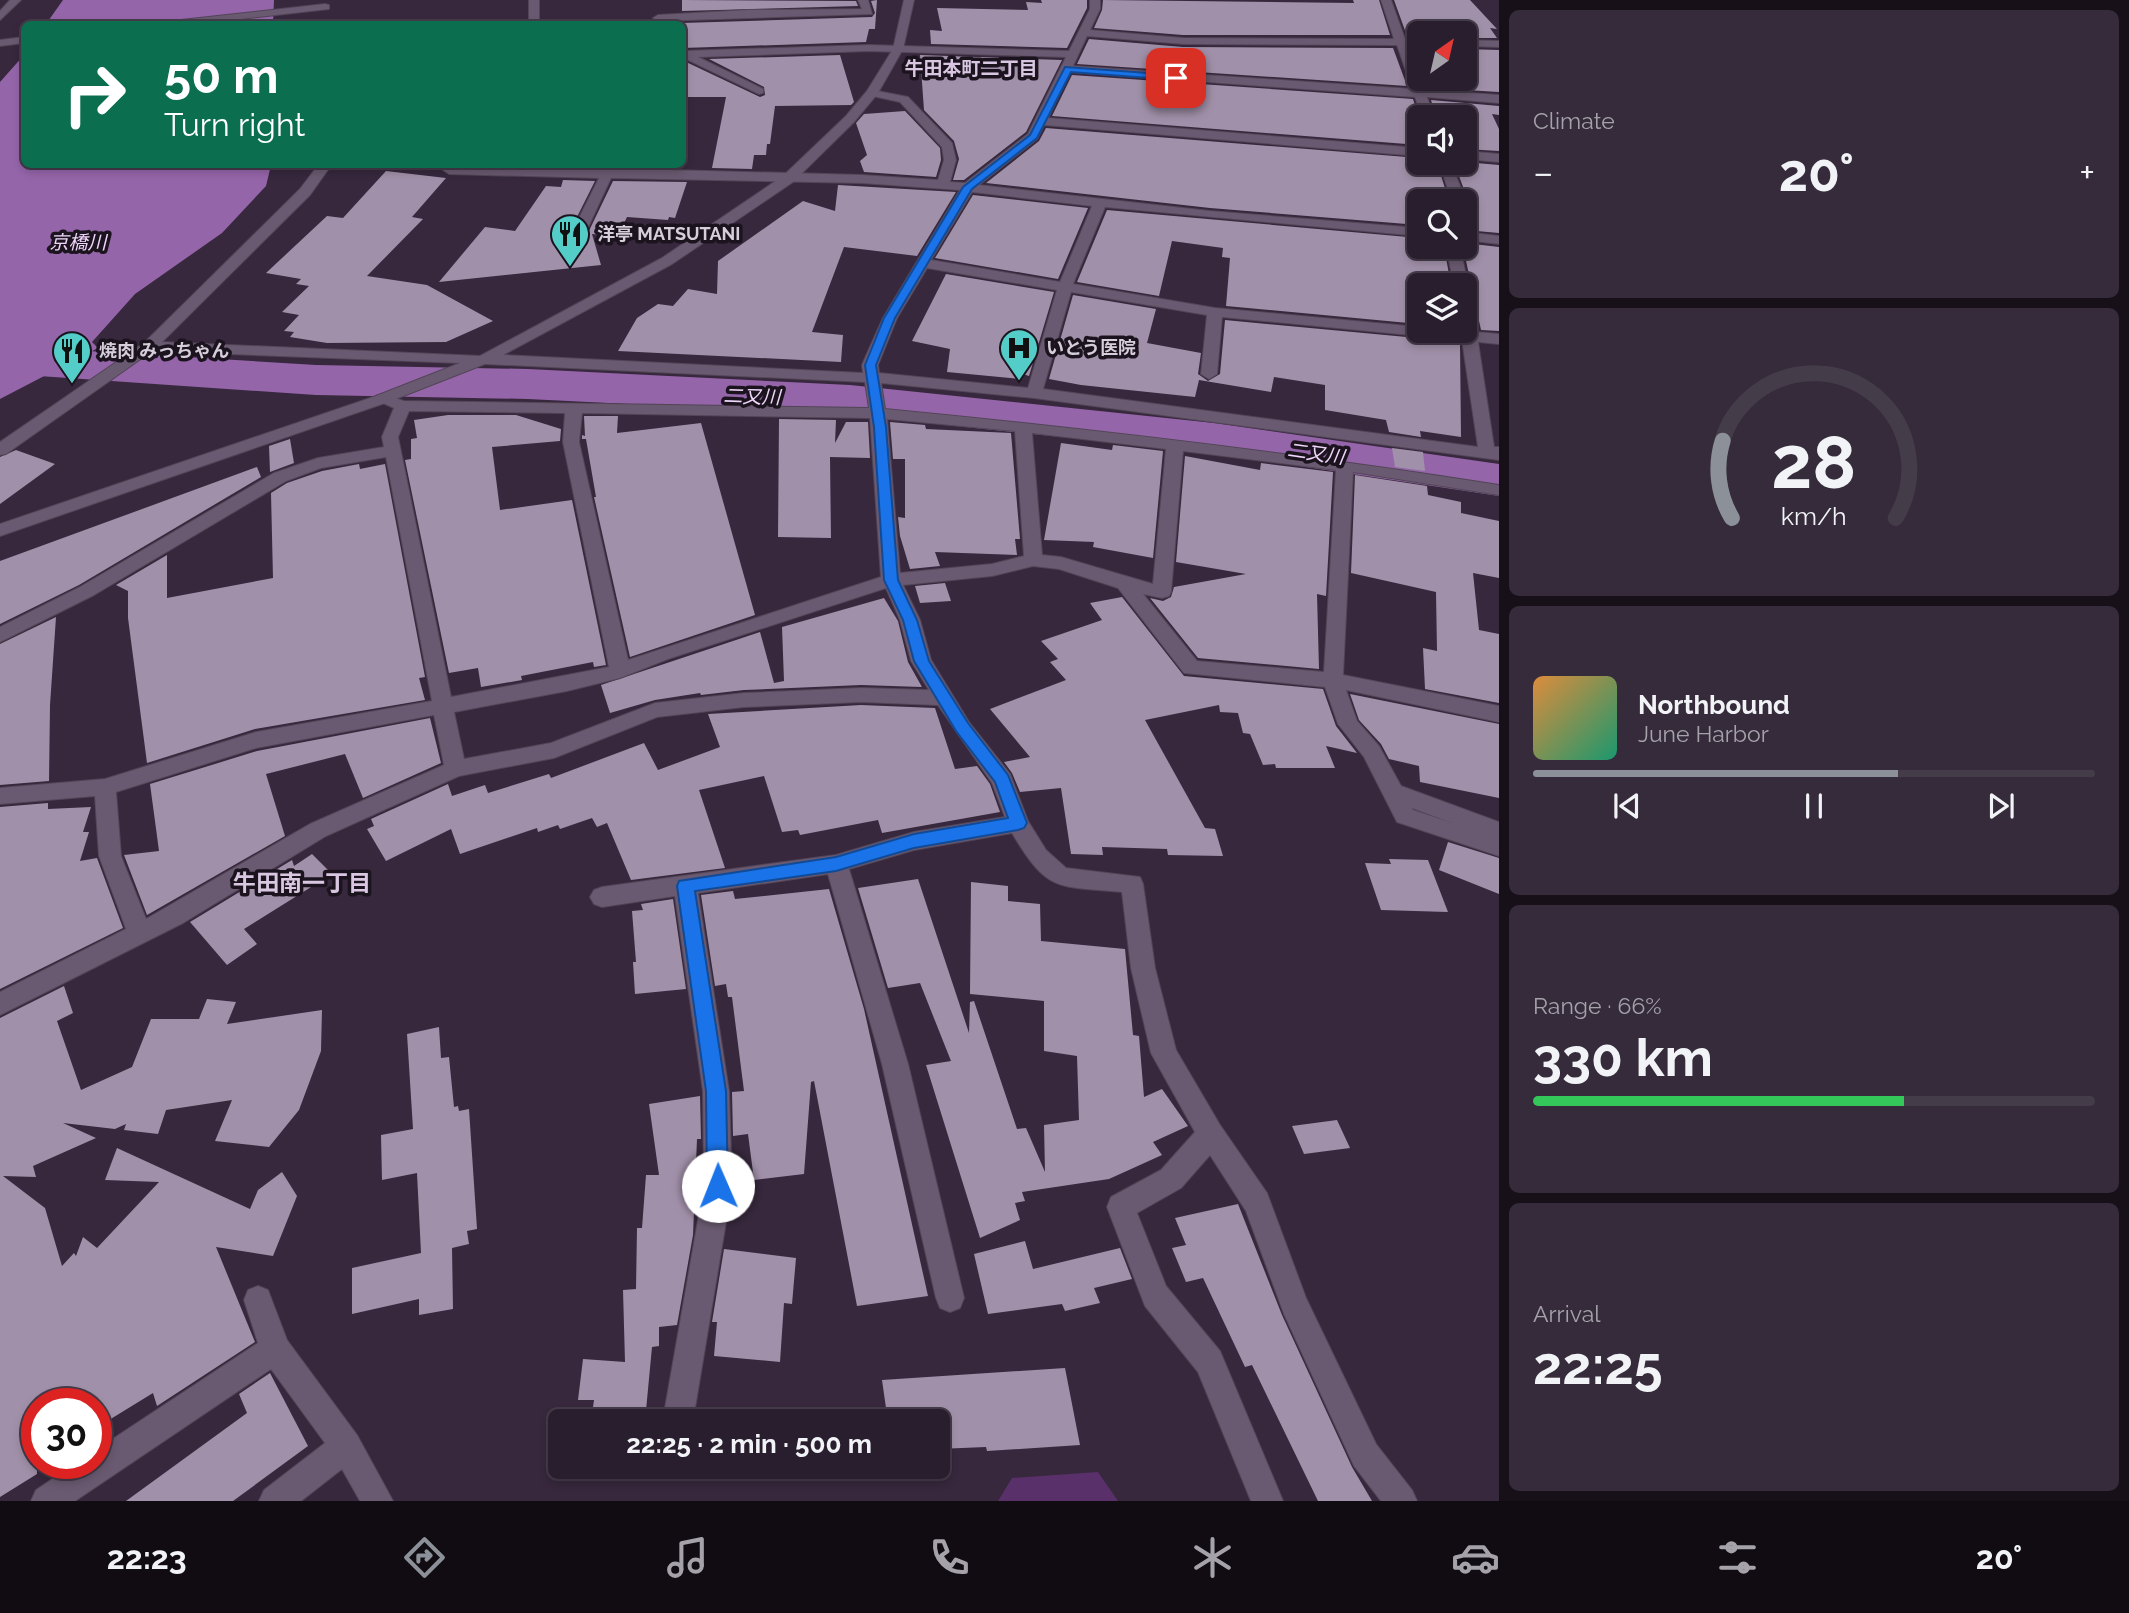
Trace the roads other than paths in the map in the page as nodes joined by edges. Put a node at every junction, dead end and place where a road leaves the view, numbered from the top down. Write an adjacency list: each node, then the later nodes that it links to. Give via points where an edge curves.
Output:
1 (16, 0): 8 (street)
2 (534, 0): 11 (street)
3 (863, 0): 9 (street, via 868,12)
4 (909, 0): 19 (street)
5 (1095, 0): 12 (street)
6 (1386, 0): 14 (street)
7 (326, 8): 10 (street)
8 (0, 17)
9 (658, 18)
10 (201, 21)
11 (534, 21)
12 (1084, 33): 14 (street, via 1183,41); 22 (street)
13 (21, 41): 16 (street)
14 (1401, 41): 15 (street); 26 (street)
15 (1407, 41)
16 (0, 43)
17 (1477, 43): 18 (street)
18 (1499, 44)
19 (898, 49): 20 (street); 22 (street); 25 (street)
20 (686, 53)
21 (686, 54): 24 (street)
22 (1073, 54): 23 (street)
23 (1068, 69): 26 (street); 29 (street)
24 (759, 91)
25 (872, 93): 36 (street); 37 (street, via 904,99 948,146 950,160)
26 (1420, 96): 27 (street); 28 (street)
27 (1499, 99)
28 (1423, 105)
29 (1041, 121): 30 (street); 38 (street, via 1033,136)
30 (1407, 151)
31 (1477, 156): 32 (street)
32 (1499, 158)
33 (325, 168): 51 (street)
34 (449, 168): 35 (street)
35 (607, 174): 36 (street); 41 (street)
36 (788, 179): 37 (street, via 843,177); 52 (street, via 667,261)
37 (943, 185): 38 (street)
38 (968, 187): 39 (street); 44 (street)
39 (1100, 203): 40 (street); 45 (street)
40 (1407, 231)
41 (577, 236)
42 (1477, 237): 43 (street)
43 (1499, 240)
44 (923, 263): 45 (street); 54 (street, via 890,318 870,365)
45 (1065, 287): 46 (street); 55 (street)
46 (1216, 312): 47 (street); 53 (street)
47 (1407, 331)
48 (1477, 337): 49 (street)
49 (1499, 339)
50 (1471, 343): 63 (street)
51 (149, 346): 52 (street); 61 (street)
52 (479, 361): 54 (street); 56 (street)
53 (1209, 373)
54 (872, 380): 55 (street); 58 (street)
55 (1034, 393): 63 (street)
56 (401, 399): 57 (street); 62 (street, via 390,437); 66 (street, via 382,399)
57 (574, 408): 58 (street); 71 (street, via 571,442)
58 (876, 409): 59 (street); 68 (street)
59 (1023, 427): 60 (street); 67 (street)
60 (1175, 445): 64 (street); 69 (street, via 1162,592)
61 (0, 450)
62 (392, 451): 70 (street, via 318,463 280,477 87,591); 74 (street)
63 (1495, 453)
64 (1345, 466): 65 (street); 72 (street)
65 (1499, 490)
66 (0, 530)
67 (1033, 561): 68 (street); 69 (street, via 1061,563)
68 (891, 580): 71 (street); 73 (street, via 922,661)
69 (1125, 584): 72 (street, via 1191,668)
70 (0, 635)
71 (620, 671): 74 (street)
72 (1333, 680): 75 (street); 78 (street, via 1348,724 1372,752)
73 (944, 698): 76 (street, via 744,699 655,710 554,750); 80 (street, via 1002,780)
74 (441, 709): 76 (street); 77 (street, via 256,740)
75 (1499, 714)
76 (455, 769): 86 (street, via 318,830)
77 (104, 788): 79 (street); 86 (street, via 110,856)
78 (1393, 792): 81 (street); 82 (street, via 1405,816)
79 (0, 796)
80 (1018, 823): 83 (street, via 914,841); 88 (street, via 1038,856 1060,877 1132,884 1143,968 1164,1053)
81 (1499, 831)
82 (1499, 847)
83 (836, 864): 84 (street); 89 (street, via 895,1064)
84 (685, 886): 85 (street); 92 (street, via 716,1091 718,1186)
85 (602, 897)
86 (140, 934): 87 (street)
87 (0, 1004)
88 (1211, 1135): 97 (street, via 1171,1178 1121,1207 1155,1296 1209,1362); 98 (street, via 1257,1203 1294,1304 1365,1455)
89 (950, 1298)
90 (258, 1300): 91 (street)
91 (275, 1349): 93 (street); 94 (street)
92 (680, 1408)
93 (346, 1446): 95 (street); 96 (street)
94 (47, 1501)
95 (275, 1501)
96 (377, 1501)
97 (1267, 1501)
98 (1401, 1501)

